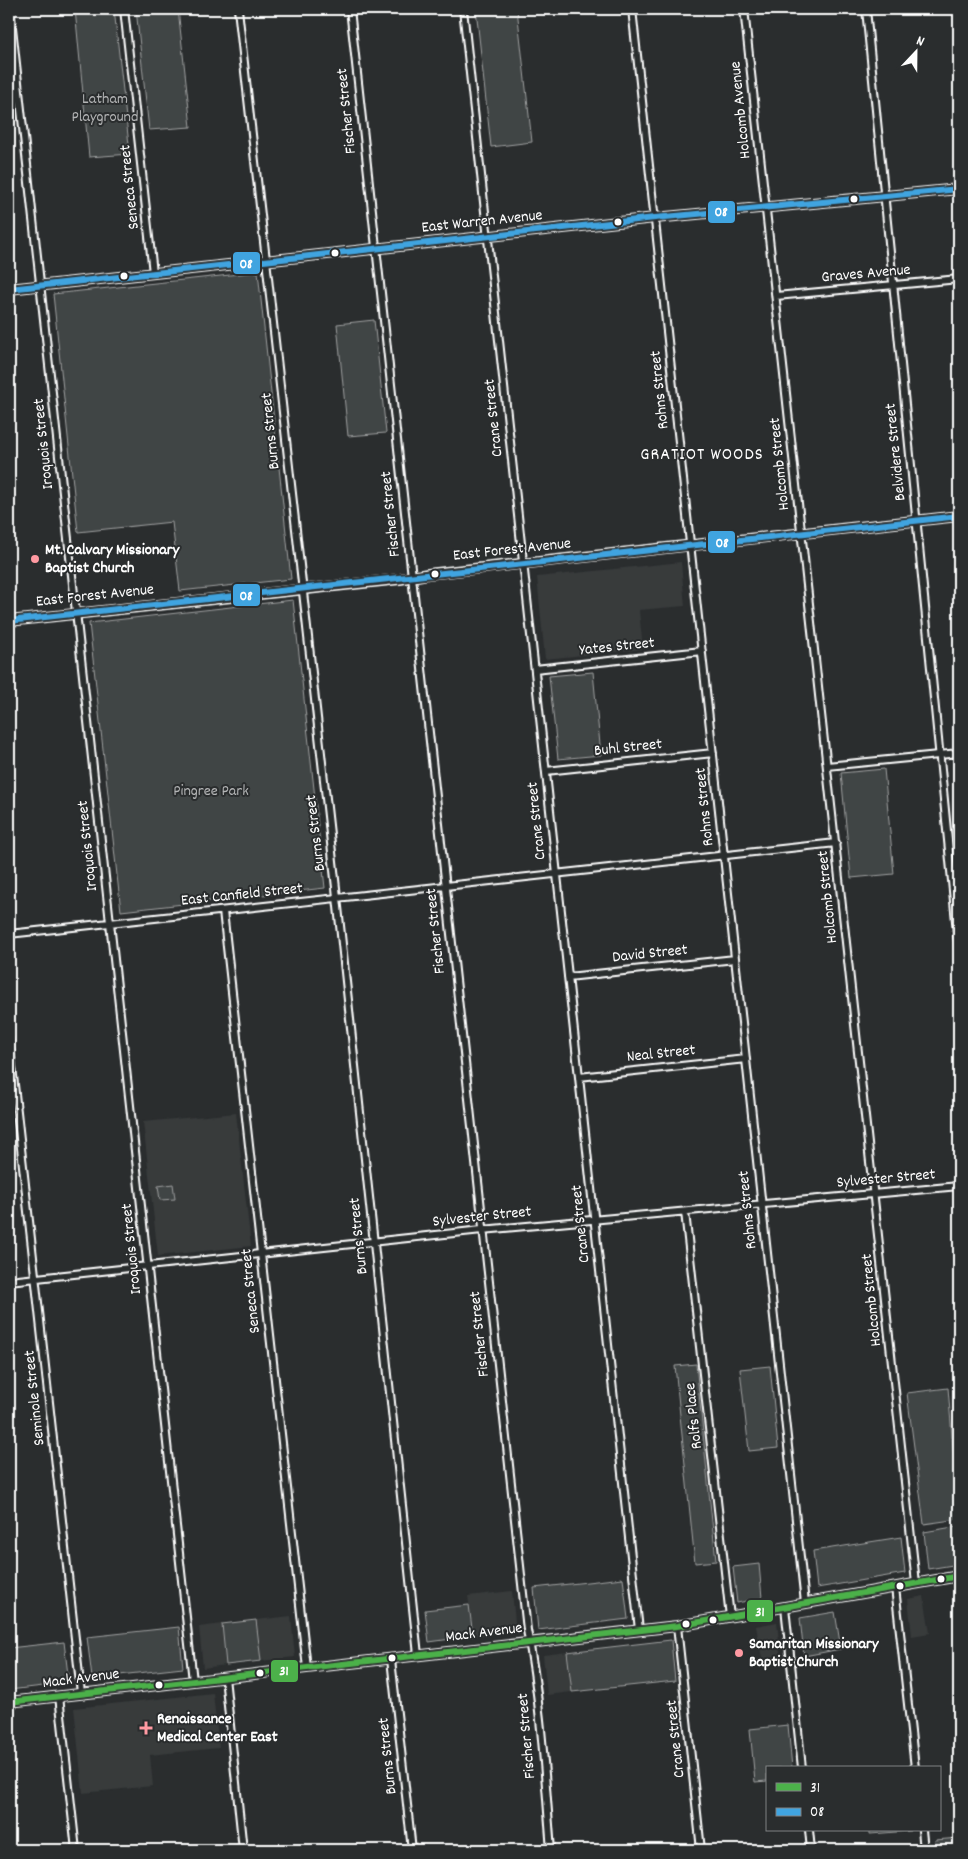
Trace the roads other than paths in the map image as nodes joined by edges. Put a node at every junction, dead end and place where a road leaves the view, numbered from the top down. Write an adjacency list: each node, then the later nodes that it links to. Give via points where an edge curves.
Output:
1 (10, 9): 18 (street, Iroquois Street)
2 (124, 9): 16 (street, Seneca Street)
3 (238, 9): 15 (street, Burns Street)
4 (350, 9): 14 (street, Fischer Street)
5 (463, 9): 13 (street, Crane Street)
6 (632, 9): 12 (street, Rohns Street)
7 (744, 9): 11 (street, Holcomb Avenue)
8 (866, 9): 10 (street, Belvidere Street)
9 (959, 189): 10 (main road, East Warren Avenue)
10 (885, 196): 11 (main road, East Warren Avenue); 19 (street, Belvidere Street)
11 (766, 208): 12 (main road, East Warren Avenue); 21 (street, Holcomb Street)
12 (655, 218): 13 (main road, East Warren Avenue); 25 (street, Rohns Street)
13 (488, 236): 14 (main road, East Warren Avenue); 26 (street, Crane Street)
14 (376, 248): 15 (main road, East Warren Avenue); 27 (street, Fischer Street)
15 (266, 260): 16 (main road, East Warren Avenue); 28 (street, Burns Street)
16 (153, 273): 18 (main road, East Warren Avenue)
17 (959, 279): 19 (street, Graves Avenue)
18 (41, 285): 20 (main road, East Warren Avenue); 29 (street, Iroquois Street)
19 (893, 285): 21 (street, Graves Avenue); 23 (street, Belvidere Street)
20 (9, 288)
21 (776, 296): 24 (street, Holcomb Street)
22 (959, 516): 23 (main road, East Forest Avenue)
23 (916, 521): 24 (main road, East Forest Avenue); 35 (street, Belvidere Street)
24 (802, 534): 25 (main road, East Forest Avenue); 36 (street, Holcomb Street)
25 (690, 546): 26 (main road, East Forest Avenue); 31 (street, Rohns Street)
26 (523, 564): 27 (main road, East Forest Avenue); 32 (street, Crane Street)
27 (412, 577): 28 (main road, East Forest Avenue); 41 (street, Fischer Street)
28 (302, 588): 29 (main road, East Forest Avenue); 42 (street, Burns Street)
29 (76, 613): 30 (main road, East Forest Avenue); 44 (street, Iroquois Street)
30 (9, 620)
31 (702, 651): 32 (street, Yates Street); 33 (street, Rohns Street)
32 (535, 669): 37 (street, Crane Street)
33 (713, 753): 37 (street, Buhl Street); 39 (street, Rohns Street)
34 (959, 753): 35 (street)
35 (939, 755): 36 (street); 46 (street, Belvidere Street)
36 (827, 766): 38 (street, Holcomb Street)
37 (546, 771): 40 (street, Crane Street)
38 (836, 844): 39 (street, East Canfield Street); 53 (street, Holcomb Street)
39 (724, 856): 40 (street, East Canfield Street); 47 (street, Rohns Street)
40 (557, 874): 41 (street, East Canfield Street); 48 (street, Crane Street)
41 (445, 886): 42 (street, East Canfield Street); 57 (street, Fischer Street)
42 (338, 898): 43 (street, East Canfield Street); 58 (street, Burns Street)
43 (223, 911): 44 (street, East Canfield Street); 59 (street, Seneca Street)
44 (110, 923): 45 (street, East Canfield Street); 60 (street, Iroquois Street)
45 (9, 934)
46 (959, 952)
47 (735, 959): 48 (street, David Street); 50 (street, Rohns Street)
48 (568, 977): 51 (street, Crane Street)
49 (9, 1039): 61 (street, Seminole Street)
50 (746, 1059): 51 (street, Neal Street); 54 (street, Rohns Street)
51 (579, 1077): 56 (street, Crane Street)
52 (959, 1186): 53 (street, Sylvester Street)
53 (874, 1194): 54 (street, Sylvester Street); 64 (street, Holcomb Street)
54 (762, 1205): 55 (street, Sylvester Street); 66 (street, Rohns Street)
55 (685, 1212): 56 (street, Sylvester Street); 68 (street, Rolfs Place)
56 (594, 1220): 57 (street, Sylvester Street); 70 (street, Crane Street)
57 (482, 1230): 58 (street, Sylvester Street); 71 (street, Fischer Street)
58 (373, 1242): 59 (street, Sylvester Street); 72 (street, Burns Street)
59 (260, 1254): 60 (street, Sylvester Street); 74 (street, Seneca Street)
60 (148, 1266): 61 (street, Sylvester Street); 76 (street, Iroquois Street)
61 (36, 1278): 62 (street, Sylvester Street); 77 (street, Seminole Street)
62 (9, 1281)
63 (959, 1576): 64 (main road, Mack Avenue)
64 (916, 1583): 65 (main road, Mack Avenue)
65 (894, 1587): 66 (main road, Mack Avenue); 81 (street)
66 (805, 1603): 67 (main road, Mack Avenue)
67 (785, 1607): 68 (main road, Mack Avenue); 80 (street)
68 (730, 1617): 69 (main road, Mack Avenue)
69 (677, 1626): 70 (main road, Mack Avenue); 88 (street, Crane Street)
70 (639, 1630): 71 (main road, Mack Avenue)
71 (530, 1643): 72 (main road, Mack Avenue); 87 (street, Fischer Street)
72 (418, 1656): 73 (main road, Mack Avenue)
73 (391, 1659): 74 (main road, Mack Avenue); 86 (street, Burns Street)
74 (307, 1668): 75 (main road, Mack Avenue)
75 (225, 1678): 76 (main road, Mack Avenue); 85 (street)
76 (193, 1681): 77 (main road, Mack Avenue)
77 (81, 1694): 78 (main road, Mack Avenue)
78 (59, 1696): 79 (main road, Mack Avenue); 84 (street)
79 (9, 1702)
80 (802, 1766)
81 (915, 1766)
82 (809, 1832): 89 (street)
83 (922, 1832): 90 (street)
84 (76, 1850)
85 (243, 1850)
86 (412, 1850)
87 (551, 1850)
88 (701, 1850)
89 (811, 1850)
90 (924, 1850)

